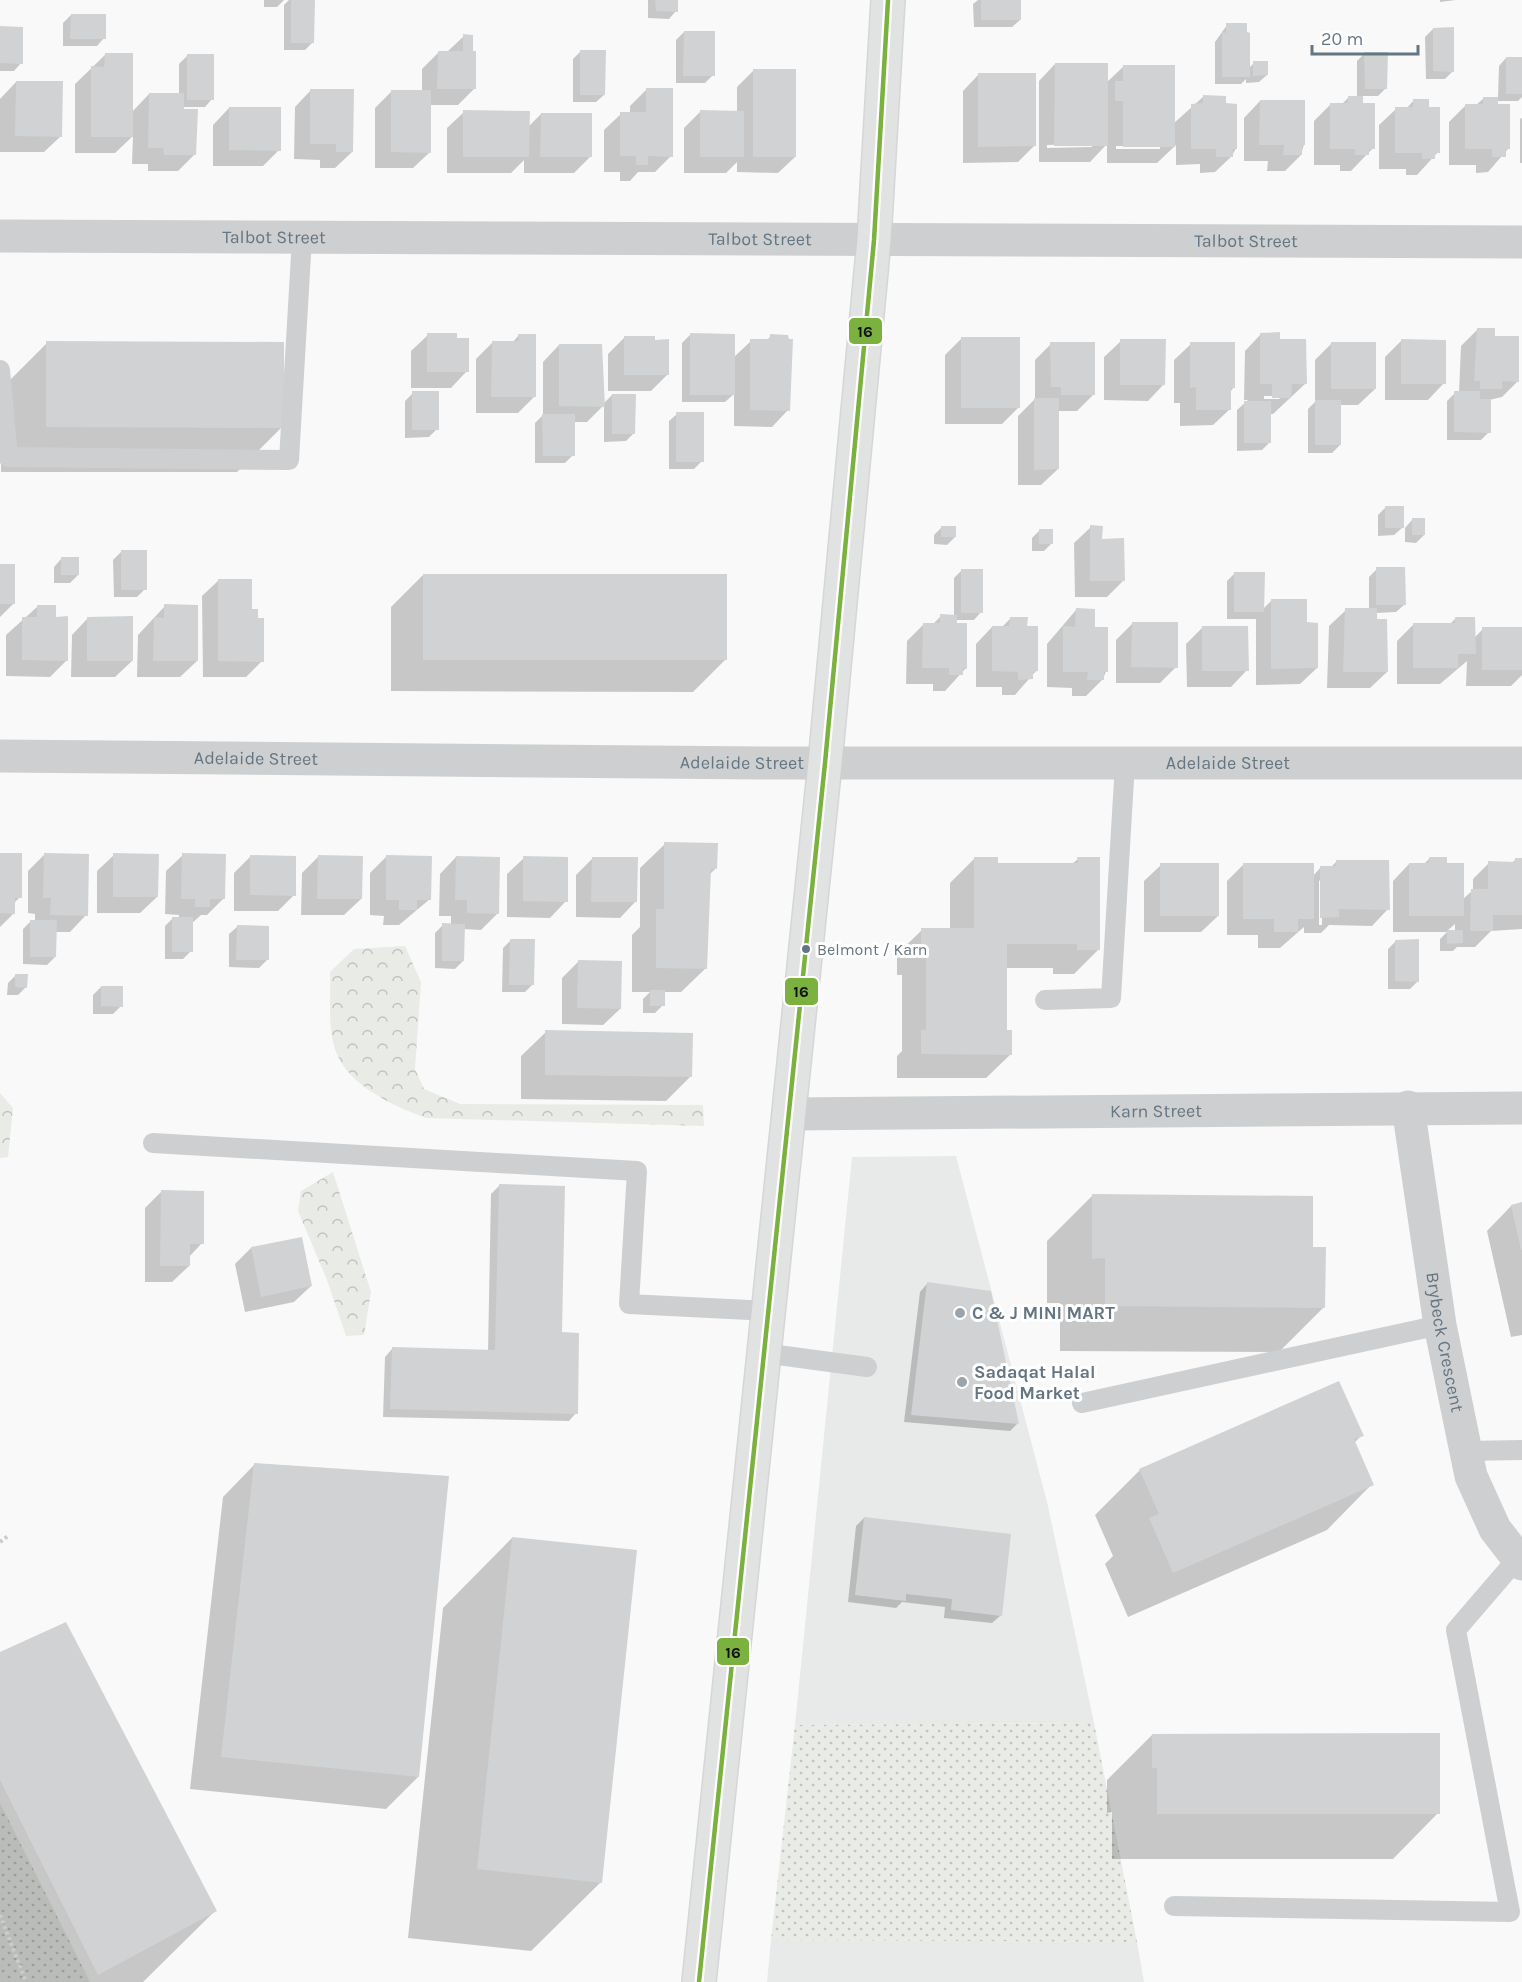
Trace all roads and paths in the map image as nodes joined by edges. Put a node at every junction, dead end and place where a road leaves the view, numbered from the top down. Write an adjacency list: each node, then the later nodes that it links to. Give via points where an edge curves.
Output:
1 (888, 0): 4 (street)
2 (0, 236): 3 (street, Talbot Street)
3 (302, 238): 4 (street, Talbot Street); 6 (lane, via 289,460 8,457)
4 (874, 240): 5 (street, Talbot Street); 8 (street)
5 (1522, 242)
6 (0, 370)
7 (0, 756): 8 (street, Adelaide Street)
8 (825, 763): 9 (street, Adelaide Street); 14 (street)
9 (1125, 763): 10 (street, Adelaide Street); 11 (lane, via 1111,998)
10 (1522, 763)
11 (1045, 1000)
12 (1408, 1107): 13 (street, Karn Street); 14 (street, Karn Street); 17 (street, Brybeck Crescent)
13 (1522, 1108)
14 (788, 1114): 16 (street)
15 (153, 1143): 16 (lane, via 637,1171 629,1304)
16 (767, 1311): 18 (street)
17 (1440, 1325): 20 (lane); 22 (street, Brybeck Crescent)
18 (763, 1353): 19 (lane); 29 (street)
19 (867, 1367)
20 (1082, 1403)
21 (1522, 1450): 22 (lane)
22 (1466, 1451): 25 (street, Brybeck Crescent, via 1471,1476 1495,1529)
23 (9, 1535): 24 (path)
24 (0, 1542)
25 (1520, 1562): 26 (lane, via 1456,1630 1510,1912)
26 (1174, 1906)
27 (0, 1915): 28 (path)
28 (26, 1982)
29 (699, 1982)

